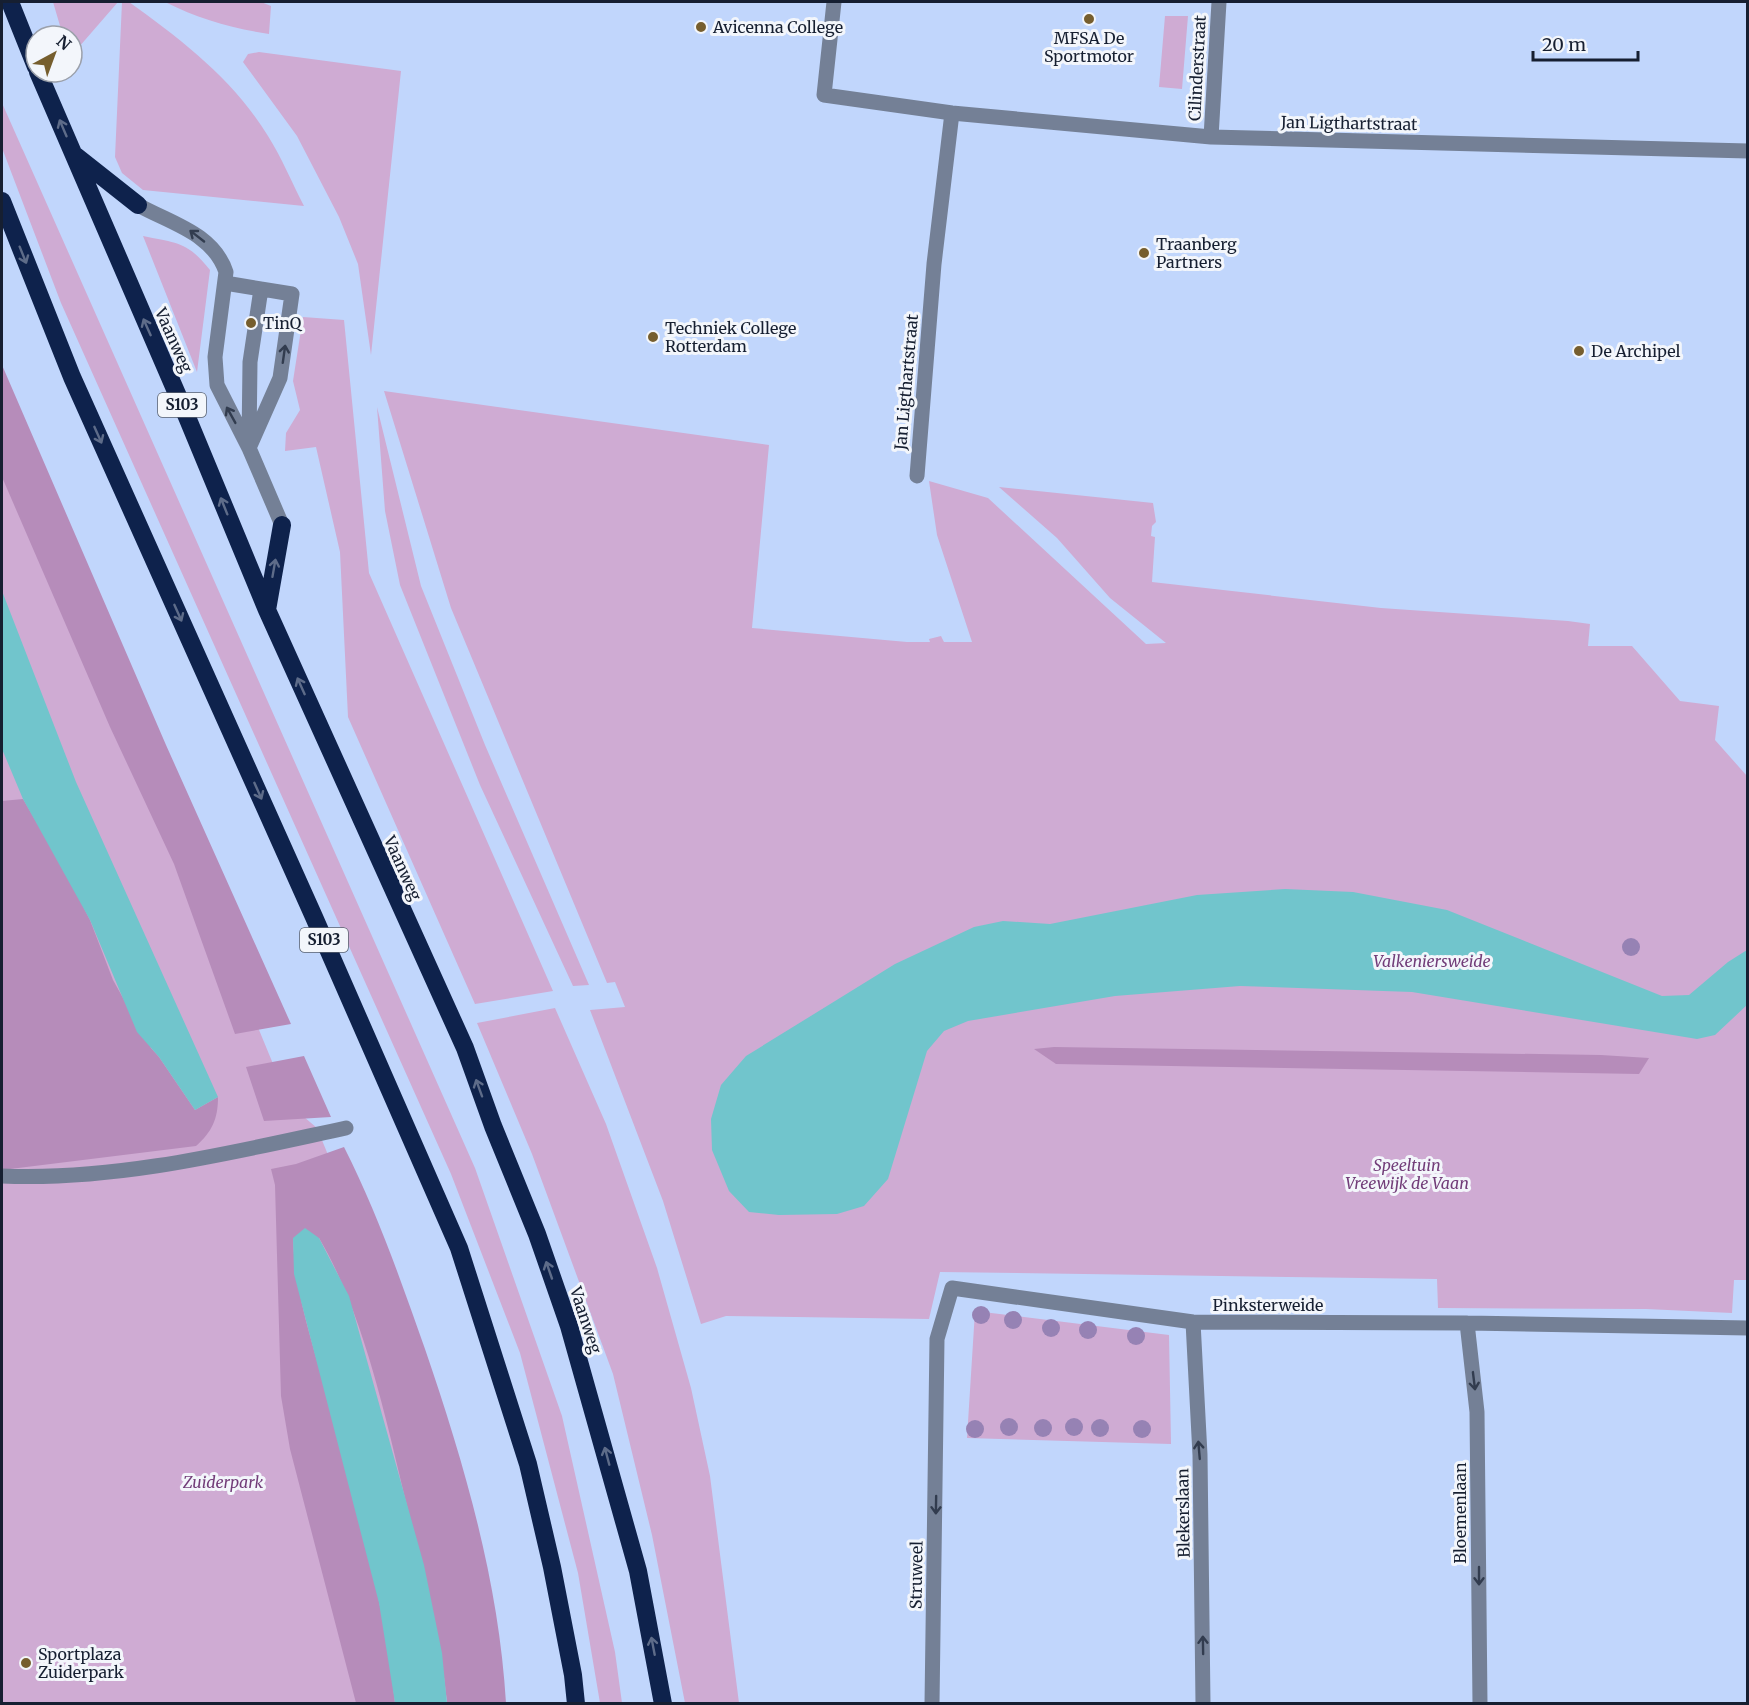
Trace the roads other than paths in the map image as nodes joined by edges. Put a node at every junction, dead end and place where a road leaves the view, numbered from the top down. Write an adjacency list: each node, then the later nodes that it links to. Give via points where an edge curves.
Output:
1 (10, 2): 4 (highway)
2 (834, 2): 6 (street, Jan Ligthartstraat, via 824,95)
3 (1219, 2): 7 (street, Cilinderstraat)
4 (24, 37)
5 (43, 84): 9 (highway, Vaanweg / S103, one-way to 5)
6 (951, 113): 7 (street, Jan Ligthartstraat); 15 (street, Jan Ligthartstraat)
7 (1211, 137): 8 (street, Jan Ligthartstraat)
8 (1748, 151)
9 (74, 155): 11 (highway); 17 (highway, Vaanweg / S103, one-way to 9)
10 (2, 201): 24 (highway, S103, one-way to 24, via 72,377 459,1248 528,1464 556,1588)
11 (138, 205): 12 (street, Vaanweg, one-way to 11, via 224,265 210,246 185,227)
12 (225, 283): 13 (street); 14 (street, Vaanweg, one-way to 12, via 217,385 215,357)
13 (261, 289): 14 (street, Vaanweg, via 250,362); 14 (street, one-way to 13, via 280,378 292,294)
14 (249, 448): 16 (street, Vaanweg)
15 (917, 476)
16 (282, 525): 17 (highway, one-way to 16)
17 (267, 610): 25 (highway, Vaanweg / S103, one-way to 17, via 635,1560 569,1326 537,1234 465,1048)
18 (346, 1128): 19 (street, via 258,1147 93,1173)
19 (2, 1176)
20 (1193, 1322): 21 (street, Pinksterweide); 23 (street, Pinksterweide, via 952,1288 937,1339); 27 (street, Blekerslaan, one-way to 20, via 1200,1455)
21 (1467, 1323): 22 (street, Pinksterweide); 28 (street, Bloemenlaan, one-way to 28, via 1478,1412)
22 (1748, 1328)
23 (937, 1447): 26 (street, Struweel, one-way to 26)
24 (576, 1704)
25 (663, 1704)
26 (932, 1704)
27 (1203, 1704)
28 (1480, 1704)

